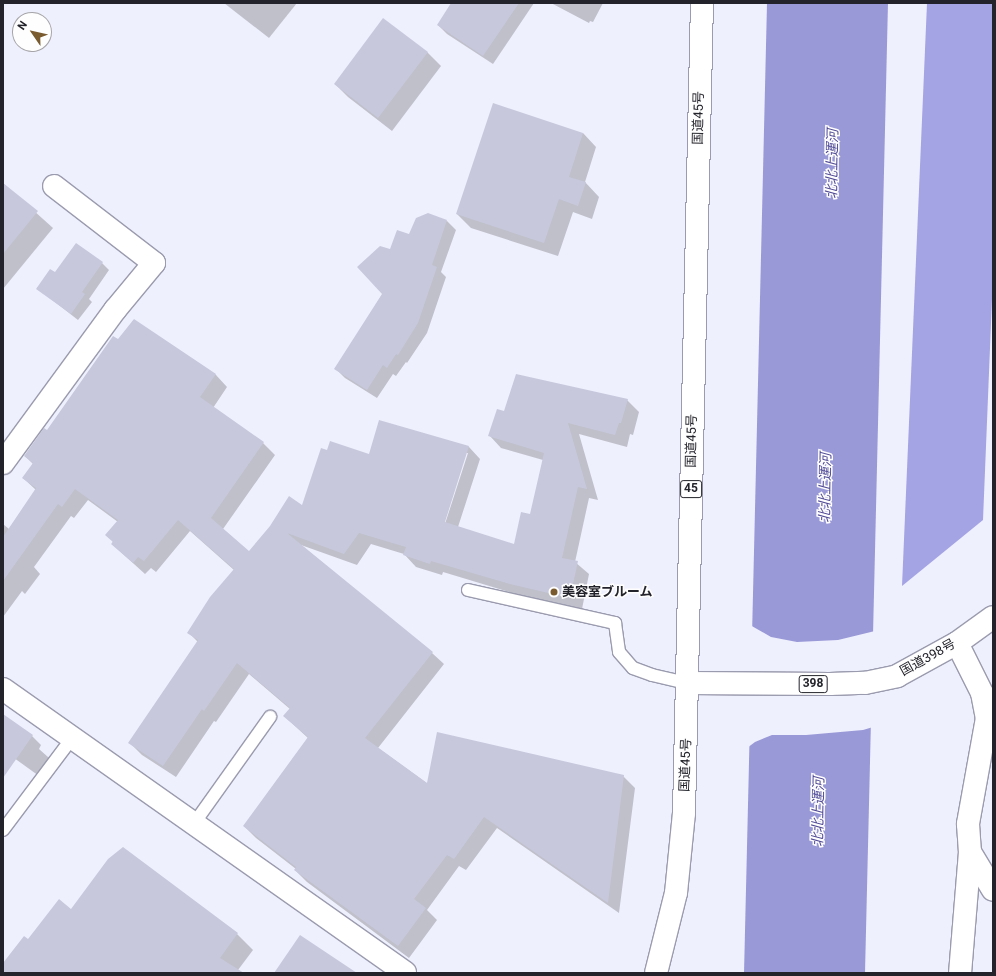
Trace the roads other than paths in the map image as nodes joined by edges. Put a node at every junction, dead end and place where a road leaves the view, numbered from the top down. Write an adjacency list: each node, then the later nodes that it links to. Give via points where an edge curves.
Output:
1 (702, 3): 7 (main road, 国道45号 / 45)
2 (54, 186): 3 (main road, via 154,263 115,310)
3 (3, 463)
4 (468, 590): 7 (lane, via 615,623 619,652 633,668 652,676)
5 (993, 617): 6 (main road, 国道398号 / 398)
6 (957, 643): 7 (main road, 国道398号 / 398, via 897,676 865,683); 13 (main road, via 982,693 987,718 968,824)
7 (688, 683): 16 (main road, 国道45号 / 45, via 684,813 676,893)
8 (3, 688): 10 (main road)
9 (270, 717): 11 (lane)
10 (72, 738): 11 (main road); 12 (lane)
11 (193, 825): 15 (main road)
12 (3, 830)
13 (970, 852): 14 (main road); 17 (main road)
14 (993, 890)
15 (405, 973)
16 (656, 973)
17 (960, 973)

